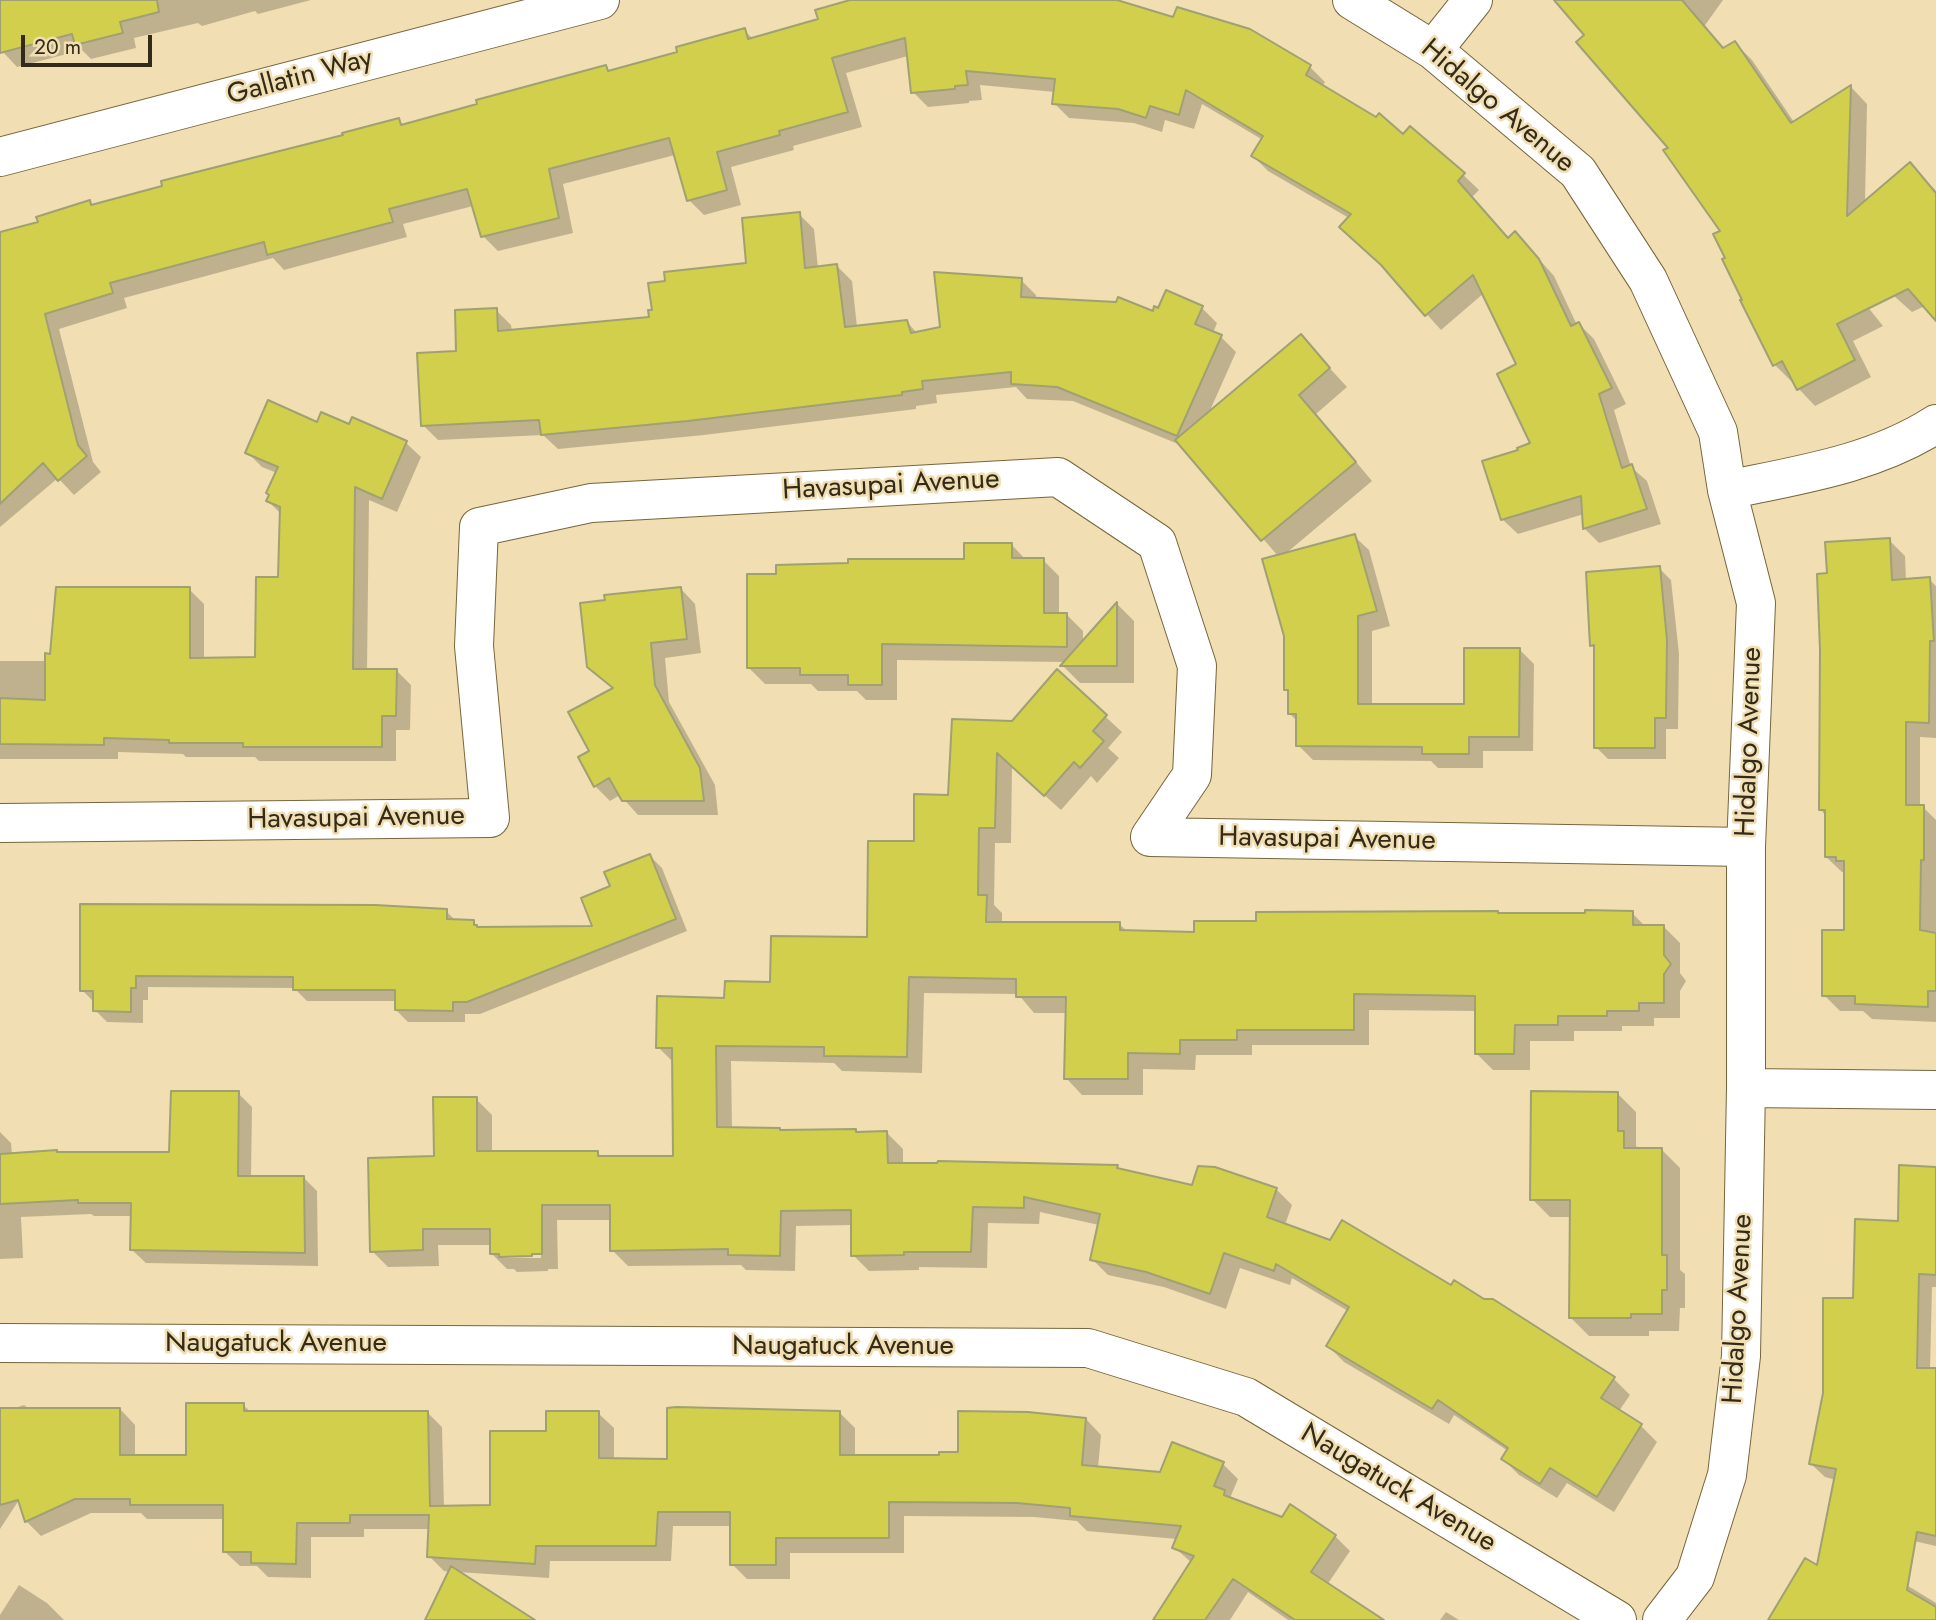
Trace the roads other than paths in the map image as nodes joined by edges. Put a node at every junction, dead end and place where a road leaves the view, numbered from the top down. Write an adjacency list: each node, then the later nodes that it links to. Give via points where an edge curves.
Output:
1 (600, 0): 5 (street, Gallatin Way)
2 (1352, 0): 4 (street, Hidalgo Avenue)
3 (1473, 0): 4 (street)
4 (1433, 50): 7 (street, Hidalgo Avenue, via 1578,172 1648,280 1718,432)
5 (0, 157)
6 (1936, 424): 7 (street, via 1844,466)
7 (1727, 490): 9 (street, Hidalgo Avenue, via 1756,603)
8 (0, 823): 9 (street, Havasupai Avenue, via 489,818 474,646 478,527 591,503 1058,477 1157,542 1197,666 1192,775 1150,837)
9 (1746, 847): 10 (street, Hidalgo Avenue)
10 (1746, 1088): 11 (street); 14 (street, Hidalgo Avenue, via 1741,1356 1727,1475 1695,1577)
11 (1936, 1090)
12 (0, 1343): 13 (street, Naugatuck Avenue, via 1088,1348 1246,1398)
13 (1617, 1620)
14 (1662, 1620)

